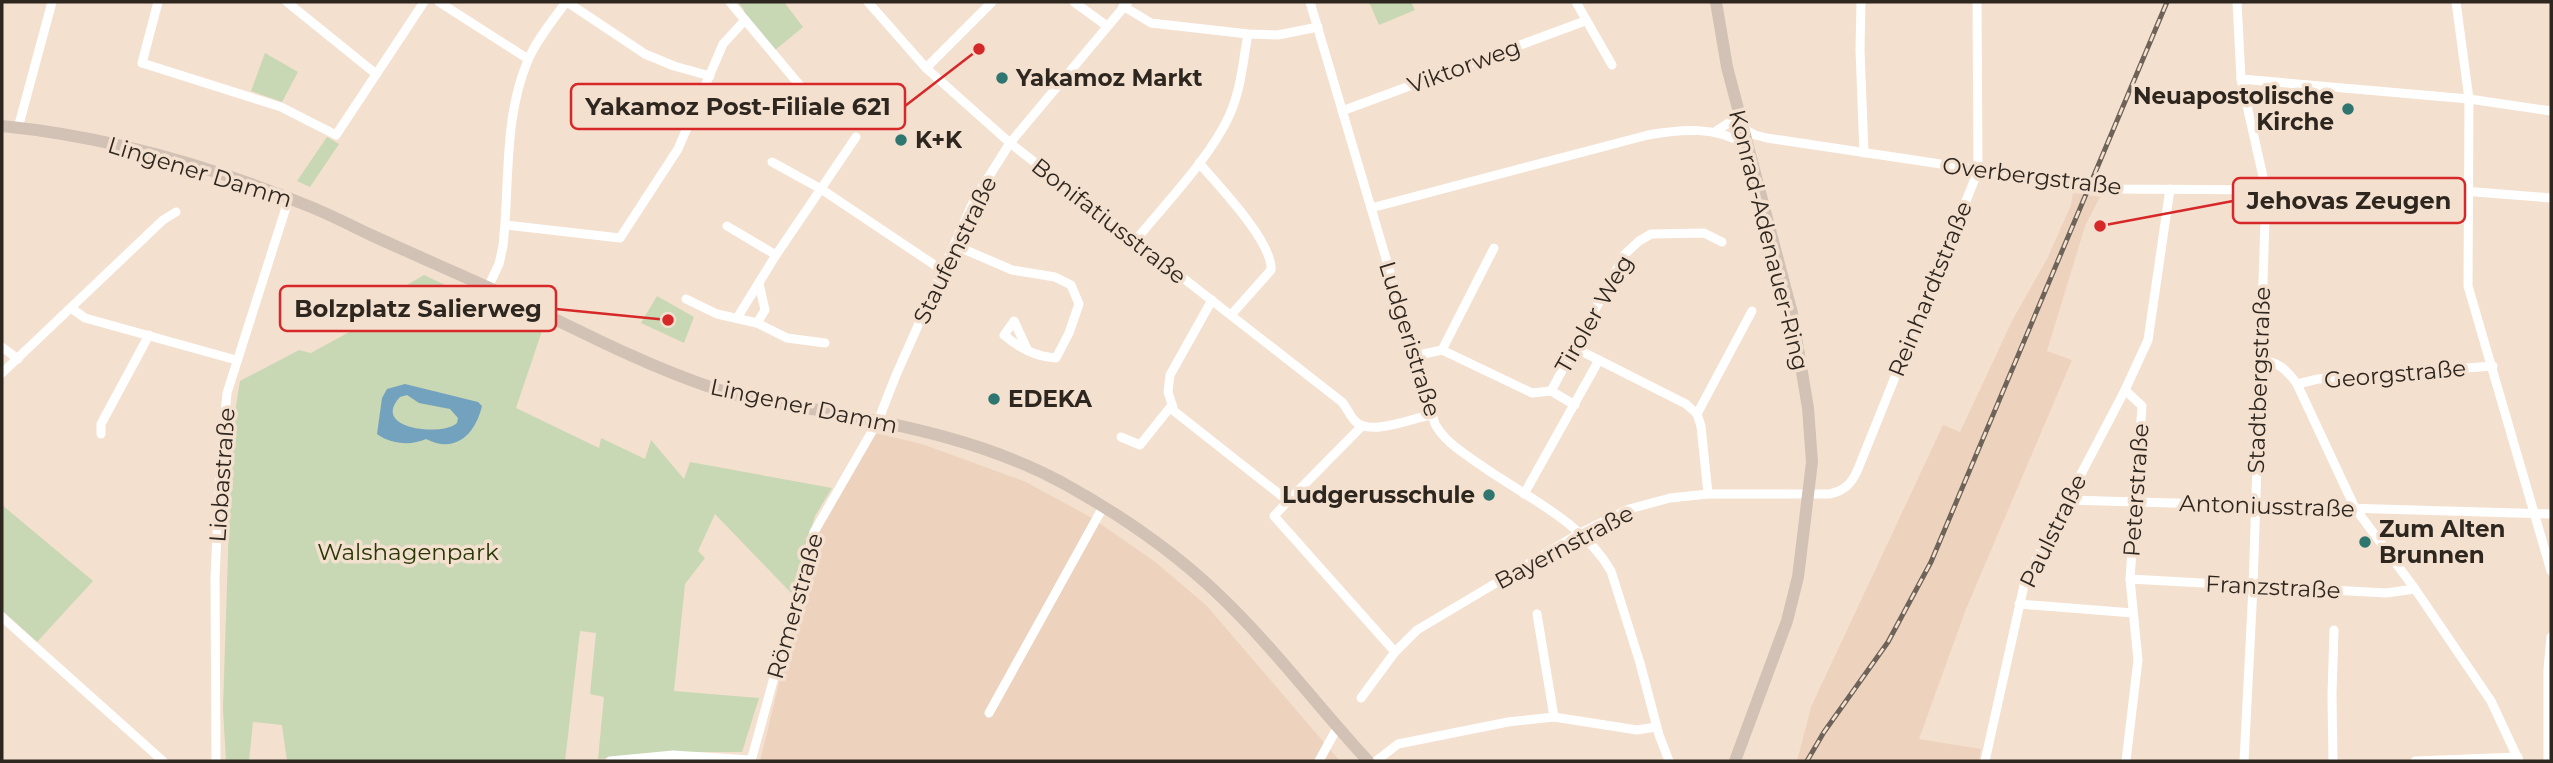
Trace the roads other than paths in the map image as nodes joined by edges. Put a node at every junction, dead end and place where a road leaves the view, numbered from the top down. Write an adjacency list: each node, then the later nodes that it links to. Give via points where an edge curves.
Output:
1 (52, 2): 36 (street)
2 (158, 2): 27 (street, via 142,63 281,107 336,135)
3 (287, 2): 27 (street)
4 (424, 2): 27 (street)
5 (566, 2): 24 (street); 28 (street, via 645,54)
6 (730, 2): 19 (street)
7 (868, 2): 26 (street, Bonifatiusstraße)
8 (992, 2): 26 (street)
9 (1073, 2): 21 (street)
10 (1310, 2): 22 (street, Ludgeristraße)
11 (1576, 2): 20 (street)
12 (1716, 2): 32 (main road, Konrad-Adenauer-Ring)
13 (1861, 2): 43 (street)
14 (1977, 2): 46 (street, Reinhardtstraße)
15 (2237, 2): 29 (street, Stadtbergstraße)
16 (2456, 2): 30 (street)
17 (445, 3): 24 (street)
18 (1126, 4): 21 (street, Staufenstraße); 23 (street, via 1151,23)
19 (745, 20): 28 (street, via 723,44); 31 (street)
20 (1586, 21): 25 (street); 33 (street, Viktorweg)
21 (1107, 26): 41 (street, Staufenstraße)
22 (1318, 27): 23 (street, via 1278,35); 33 (street, Ludgeristraße)
23 (1248, 34): 45 (street, via 1230,115)
24 (528, 59): 55 (street, via 511,117)
25 (1612, 65)
26 (926, 68): 41 (street, Bonifatiusstraße)
27 (376, 74)
28 (710, 76): 55 (street, via 678,149 620,237)
29 (2241, 79): 30 (street); 49 (street, Stadtbergstraße)
30 (2469, 99): 34 (street); 50 (street)
31 (812, 100)
32 (1737, 110): 37 (main road, Konrad-Adenauer-Ring); 38 (street, via 1730,122)
33 (1342, 111): 53 (street, Ludgeristraße)
34 (2551, 111)
35 (2, 126): 36 (main road, Lingener Damm)
36 (18, 128): 51 (main road, Lingener Damm, via 79,137 194,166)
37 (1742, 128): 40 (street, Overbergstraße); 42 (main road, Konrad-Adenauer-Ring)
38 (1714, 132): 42 (street, via 1726,134); 53 (street, via 1648,135)
39 (856, 137): 47 (street)
40 (1767, 138): 42 (street); 43 (street, Overbergstraße)
41 (1010, 143): 57 (street, Bonifatiusstraße); 59 (street, Staufenstraße, via 974,200)
42 (1748, 151): 98 (main road, Konrad-Adenauer-Ring, via 1801,359 1812,462)
43 (1864, 153): 46 (street, Overbergstraße)
44 (772, 162): 47 (street)
45 (1199, 163): 57 (street); 69 (street, via 1242,213 1272,260 1271,270)
46 (1978, 170): 48 (street, Overbergstraße, via 2107,190); 98 (street, Reinhardtstraße, via 1854,477 1842,491)
47 (821, 189): 61 (street); 62 (street)
48 (2170, 189): 49 (street, Overbergstraße); 86 (street, Peterstraße, via 2148,340)
49 (2266, 190): 50 (street, Overbergstraße); 82 (street, Stadtbergstraße)
50 (2469, 192): 52 (street, Overbergstraße); 83 (street, via 2468,286)
51 (289, 198): 64 (main road, Lingener Damm); 80 (street, Liobastraße)
52 (2551, 198)
53 (1371, 208): 78 (street, Ludgeristraße)
54 (176, 212): 67 (street)
55 (506, 225): 64 (street, via 499,264)
56 (727, 226): 61 (street)
57 (1135, 241): 66 (street, Bonifatiusstraße)
58 (1722, 242): 75 (street, Tiroler Weg, via 1704,233 1651,234 1639,241 1625,254)
59 (954, 245): 62 (street, Staufenstraße); 76 (street, via 1012,270 1055,277 1071,285 1079,304 1056,358)
60 (1494, 248): 77 (street)
61 (776, 255): 63 (street)
62 (942, 270): 92 (street, Staufenstraße)
63 (759, 284): 70 (street); 71 (street, via 765,310)
64 (488, 288): 92 (main road, Lingener Damm, via 711,388)
65 (685, 299): 70 (street)
66 (1212, 300): 69 (street, Bonifatiusstraße); 88 (street, via 1170,375)
67 (71, 308): 72 (street, via 85,318); 79 (street)
68 (1752, 312): 90 (street)
69 (1231, 315): 93 (street, Bonifatiusstraße, via 1342,402)
70 (737, 318): 71 (street)
71 (757, 323): 73 (street, via 788,338)
72 (149, 335): 80 (street); 94 (street, via 101,424)
73 (825, 343)
74 (2, 347): 79 (street)
75 (1573, 347): 81 (street); 87 (street, Tiroler Weg)
76 (1027, 349)
77 (1442, 350): 78 (street); 87 (street, via 1532,393)
78 (1414, 356): 91 (street, Ludgeristraße)
79 (18, 359): 84 (street)
80 (236, 360): 126 (street, Liobastraße, via 220,472 215,577)
81 (1599, 360): 89 (street, Tiroler Weg); 90 (street)
82 (2260, 360): 85 (street, via 2281,366); 102 (street, Stadtbergstraße)
83 (2493, 366): 85 (street, Georgstraße); 105 (street)
84 (2, 373)
85 (2297, 384): 104 (street)
86 (2125, 390): 99 (street, Paulstraße); 101 (street, Peterstraße, via 2142,406)
87 (1551, 391): 89 (street)
88 (1172, 405): 95 (street, via 1140,445); 100 (street, via 1189,424)
89 (1575, 405): 96 (street, Tiroler Weg)
90 (1697, 414): 97 (street)
91 (1431, 415): 93 (street, via 1373,429); 96 (street, Ludgeristraße, via 1453,445)
92 (878, 421): 103 (main road, Lingener Damm, via 1023,464); 128 (street, Römerstraße, via 814,532)
93 (1362, 426): 100 (street)
94 (101, 434)
95 (1121, 437)
96 (1524, 494): 107 (street, Ludgeristraße)
97 (1707, 494): 98 (street, Bayernstraße); 107 (street, Bayernstraße, via 1629,509)
98 (1810, 494): 133 (main road, Konrad-Adenauer-Ring, via 1787,621)
99 (2068, 500): 101 (street, Antoniusstraße); 112 (street, Paulstraße, via 2025,581)
100 (1288, 501): 118 (street, via 1274,516)
101 (2136, 502): 102 (street, Antoniusstraße); 109 (street, Peterstraße)
102 (2255, 504): 104 (street, Antoniusstraße); 110 (street, Stadtbergstraße)
103 (1103, 507): 120 (street); 123 (main road, Lingener Damm, via 1167,550 1216,591)
104 (2355, 508): 105 (street, Antoniusstraße); 111 (street)
105 (2536, 512): 106 (street, Antoniusstraße); 108 (street)
106 (2551, 513)
107 (1580, 533): 118 (street, Bayernstraße, via 1417,630); 122 (street, Ludgeristraße, via 1611,571)
108 (2551, 571)
109 (2130, 579): 110 (street, Franzstraße); 113 (street, Peterstraße)
110 (2253, 587): 111 (street, Franzstraße, via 2386,593); 136 (street, Stadtbergstraße)
111 (2415, 589): 124 (street, via 2491,701)
112 (2019, 604): 113 (street); 134 (street, Paulstraße)
113 (2133, 613): 135 (street, Peterstraße, via 2138,660)
114 (1537, 614): 121 (street)
115 (2, 617): 125 (street)
116 (2334, 630): 137 (street)
117 (2551, 637): 139 (street)
118 (1395, 652): 119 (street, Bayernstraße)
119 (1361, 698)
120 (989, 713)
121 (1554, 717): 122 (street, via 1637,730); 131 (street, via 1398,744)
122 (1657, 727): 132 (street, Ludgeristraße)
123 (1337, 728): 129 (street); 130 (main road, Lingener Damm)
124 (2518, 759): 138 (street)
125 (163, 761)
126 (216, 761)
127 (610, 761): 128 (street, via 673,755)
128 (751, 761)
129 (1319, 761)
130 (1368, 761)
131 (1376, 761)
132 (1669, 761)
133 (1735, 761)
134 (1985, 761)
135 (2126, 761)
136 (2244, 761)
137 (2333, 761)
138 (2414, 761)
139 (2548, 761)

